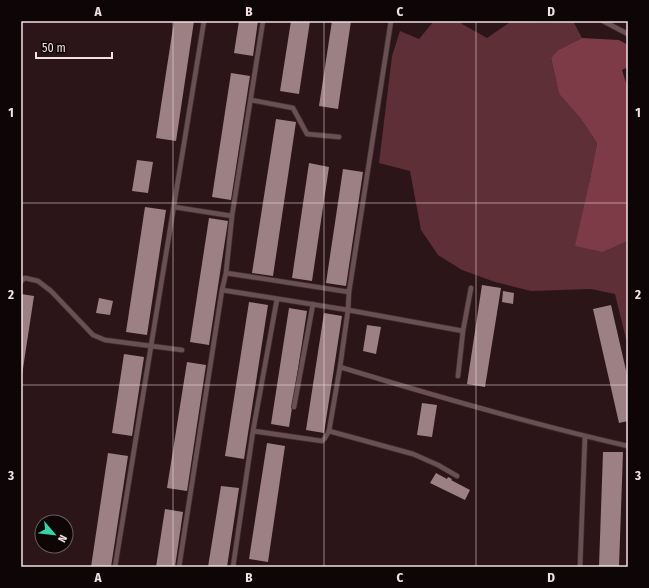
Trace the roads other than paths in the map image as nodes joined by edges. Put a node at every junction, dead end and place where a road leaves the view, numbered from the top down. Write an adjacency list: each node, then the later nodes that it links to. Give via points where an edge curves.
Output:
1 (204, 21): 8 (lane)
2 (263, 21): 6 (lane)
3 (390, 21): 14 (lane)
4 (603, 21): 5 (lane)
5 (628, 34)
6 (251, 100): 7 (lane, via 293,108 306,134); 9 (lane)
7 (339, 137)
8 (174, 207): 9 (lane); 19 (lane)
9 (232, 216): 10 (lane)
10 (226, 274): 13 (lane); 14 (lane)
11 (21, 281): 19 (lane, via 25,278 38,281 93,335 105,340)
12 (470, 288): 18 (lane)
13 (222, 290): 15 (lane); 30 (lane)
14 (349, 292): 17 (lane)
15 (277, 299): 16 (lane); 25 (lane)
16 (313, 304): 17 (lane); 23 (lane)
17 (348, 310): 18 (lane); 21 (lane)
18 (463, 331): 22 (lane)
19 (151, 345): 20 (lane); 29 (lane)
20 (182, 350)
21 (340, 367): 24 (lane); 26 (lane)
22 (458, 376)
23 (294, 407)
24 (329, 430): 25 (lane, via 322,441); 28 (lane, via 413,454)
25 (253, 431): 31 (lane)
26 (585, 436): 27 (lane); 32 (lane)
27 (628, 446)
28 (457, 476)
29 (115, 567)
30 (179, 567)
31 (233, 567)
32 (580, 567)

